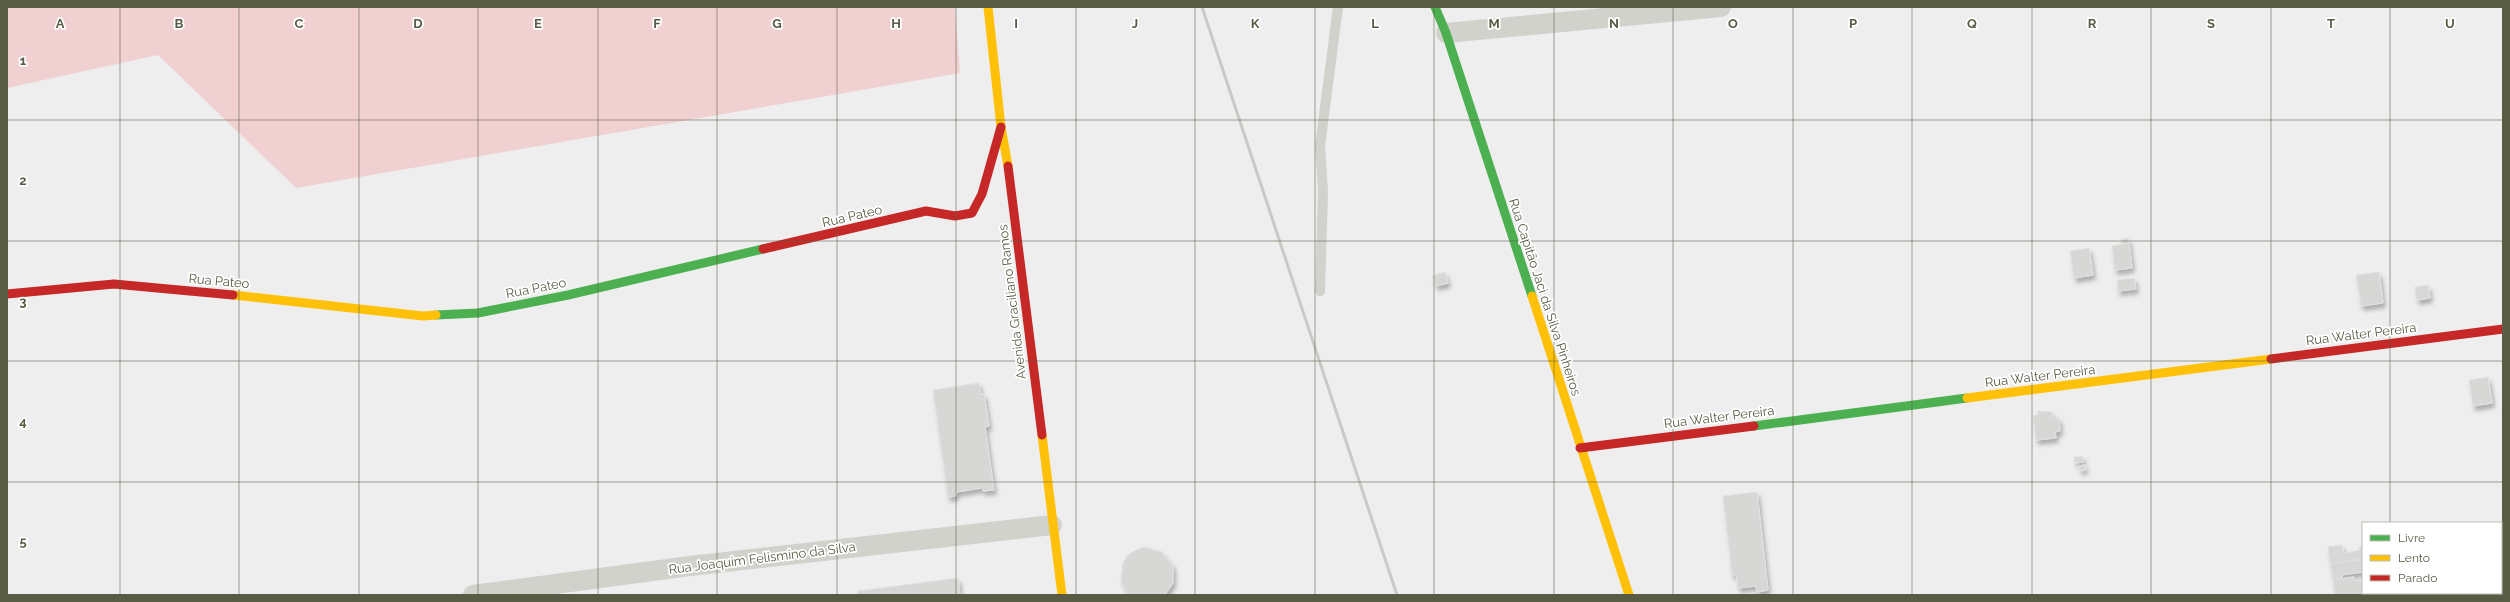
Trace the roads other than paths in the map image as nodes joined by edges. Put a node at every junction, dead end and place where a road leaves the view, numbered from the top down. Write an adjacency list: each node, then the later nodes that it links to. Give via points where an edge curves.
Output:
1 (988, 7): 6 (street, Avenida Graciliano Ramos)
2 (1338, 7): 7 (lane, via 1320,146 1323,191)
3 (1435, 7): 5 (street, Rua Capitão Jaci da Silva Pinheiros)
4 (1721, 7): 5 (street)
5 (1446, 34): 10 (street, Rua Capitão Jaci da Silva Pinheiros)
6 (1001, 127): 8 (street, Rua Pateo, via 982,194 972,213 955,216 926,211 568,295 478,313 423,316 114,284); 11 (street, Avenida Graciliano Ramos, via 1014,204)
7 (1320, 291)
8 (7, 294)
9 (2503, 329): 10 (street, Rua Walter Pereira)
10 (1580, 448): 14 (street, Rua Capitão Jaci da Silva Pinheiros)
11 (1052, 525): 12 (street, Rua Joaquim Felismino da Silva, via 690,566); 13 (street, Avenida Graciliano Ramos)
12 (473, 595)
13 (1062, 595)
14 (1629, 595)

